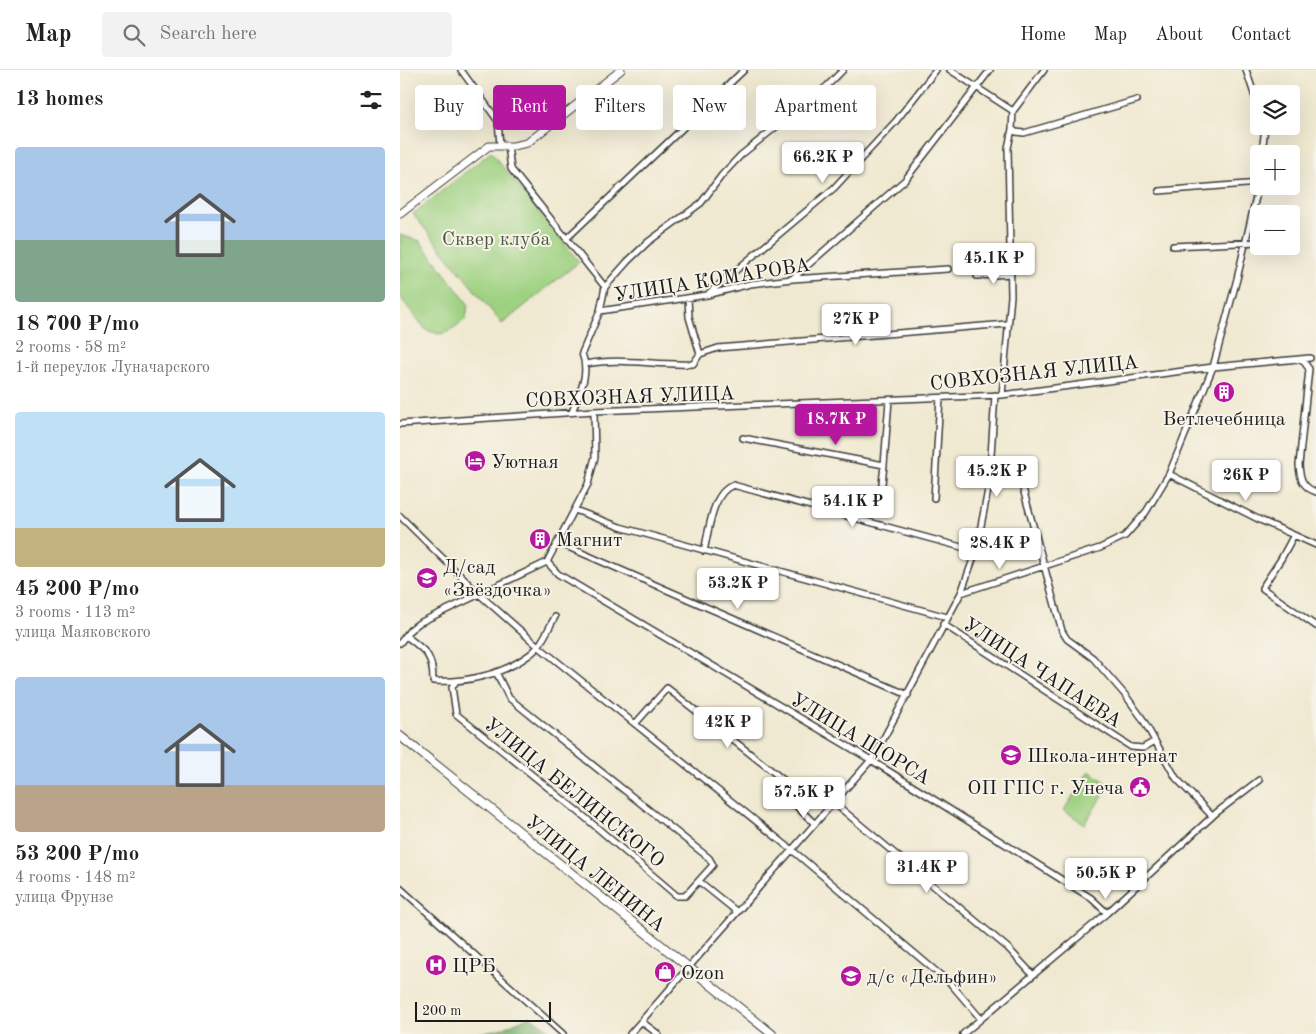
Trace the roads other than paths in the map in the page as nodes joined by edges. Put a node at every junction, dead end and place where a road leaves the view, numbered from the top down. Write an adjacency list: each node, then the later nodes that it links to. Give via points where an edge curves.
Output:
1 (460, 70): 15 (street, via 498,121)
2 (621, 70): 15 (street, via 527,143)
3 (744, 70): 20 (street)
4 (843, 70): 28 (street, via 741,155 701,203 648,242)
5 (936, 70): 29 (street, via 896,121 834,188)
6 (950, 70): 11 (street)
7 (990, 70): 11 (street)
8 (1044, 70): 13 (street)
9 (1246, 70): 10 (street)
10 (1251, 85)
11 (977, 87): 13 (street); 27 (street, via 905,180)
12 (1137, 100): 14 (street, via 1024,133)
13 (1013, 111): 14 (street)
14 (1012, 129): 25 (street, via 1008,148)
15 (504, 145): 19 (street, via 489,146); 20 (street, via 511,169)
16 (1250, 185): 17 (street)
17 (1159, 191)
18 (1256, 195): 21 (street)
19 (400, 214)
20 (567, 238): 28 (street)
21 (1245, 243): 22 (street); 23 (street); 37 (street)
22 (1250, 243)
23 (1173, 246)
24 (948, 269): 27 (street, УЛИЦА КОМАРОВА)
25 (1010, 274): 26 (street); 32 (street, via 1012,296)
26 (977, 276)
27 (792, 279): 29 (street, УЛИЦА КОМАРОВА)
28 (605, 287): 31 (street)
29 (707, 294): 30 (street, УЛИЦА КОМАРОВА)
30 (688, 298): 31 (street, УЛИЦА КОМАРОВА); 33 (street, via 689,317)
31 (600, 311): 36 (street, via 582,353)
32 (1007, 324): 33 (street, via 718,348); 39 (street)
33 (700, 354): 36 (street, via 693,364 669,366 602,361)
34 (1310, 358): 35 (street, СОВХОЗНАЯ УЛИЦА)
35 (1302, 359): 37 (street, СОВХОЗНАЯ УЛИЦА); 51 (street, via 1309,368 1300,479)
36 (586, 364): 43 (street, via 583,385)
37 (1212, 367): 39 (street, СОВХОЗНАЯ УЛИЦА); 48 (street)
38 (995, 395): 39 (street, СОВХОЗНАЯ УЛИЦА); 40 (street, СОВХОЗНАЯ УЛИЦА); 49 (street)
39 (1002, 395)
40 (940, 398): 41 (street, СОВХОЗНАЯ УЛИЦА); 53 (street)
41 (889, 400): 42 (street, СОВХОЗНАЯ УЛИЦА); 46 (street)
42 (594, 411): 43 (street, СОВХОЗНАЯ УЛИЦА); 54 (street, via 595,457 588,484)
43 (572, 412): 44 (street, СОВХОЗНАЯ УЛИЦА)
44 (400, 424)
45 (743, 438): 46 (street)
46 (884, 465): 52 (street)
47 (1024, 465): 50 (street)
48 (1169, 474): 56 (street); 62 (street, via 1146,512 1125,536)
49 (989, 485): 50 (street); 60 (street)
50 (1022, 485): 62 (street)
51 (1316, 492)
52 (881, 493)
53 (934, 498)
54 (575, 510): 57 (street); 59 (street, УЛИЦА ЧАПАЕВА, via 620,527)
55 (400, 516): 64 (street)
56 (1294, 535): 58 (street); 68 (street, via 1262,588)
57 (559, 543): 61 (street); 74 (street)
58 (1316, 545)
59 (704, 551): 60 (street, via 716,502 721,492 734,485); 66 (street, УЛИЦА ЧАПАЕВА)
60 (976, 551): 63 (street)
61 (547, 562): 64 (street); 78 (street, УЛИЦА ЩОРСА, via 565,578)
62 (1046, 566): 63 (street); 77 (street, via 1066,639 1093,658 1126,696)
63 (961, 593): 66 (street)
64 (480, 595): 69 (street, via 419,623); 71 (street)
65 (555, 617): 71 (street)
66 (947, 617): 67 (street)
67 (943, 624): 74 (street); 77 (street, УЛИЦА ЧАПАЕВА, via 1131,747 1143,748)
68 (1316, 626)
69 (406, 636): 70 (street); 73 (street, via 426,650 432,660 433,681)
70 (400, 643)
71 (538, 646): 72 (street, via 530,655); 75 (street)
72 (496, 672): 73 (street); 84 (street, via 509,698 709,858 713,865)
73 (455, 683): 84 (street, УЛИЦА БЕЛИНСКОГО, via 452,687 456,714 677,896 685,896)
74 (908, 696): 78 (street)
75 (635, 724): 82 (street, via 667,688 786,782 791,801); 83 (street)
76 (400, 736): 88 (main road, УЛИЦА ЛЕНИНА)
77 (1155, 741): 81 (street, via 1176,778)
78 (871, 760): 80 (street); 87 (street, УЛИЦА ЩОРСА, via 1091,898)
79 (1259, 780): 81 (street)
80 (833, 802): 82 (street); 89 (street, via 1008,948)
81 (1212, 816): 87 (street)
82 (814, 823): 83 (street)
83 (792, 850): 86 (street); 90 (street, via 951,984)
84 (700, 882): 86 (street)
85 (400, 888): 92 (street)
86 (736, 911): 88 (street)
87 (1107, 913): 89 (street)
88 (689, 968): 91 (street); 95 (main road, УЛИЦА ЛЕНИНА)
89 (1032, 974): 90 (street)
90 (981, 1019): 96 (street)
91 (642, 1022): 93 (street); 94 (street)
92 (563, 1034)
93 (630, 1034)
94 (658, 1034)
95 (772, 1034)
96 (963, 1034)

